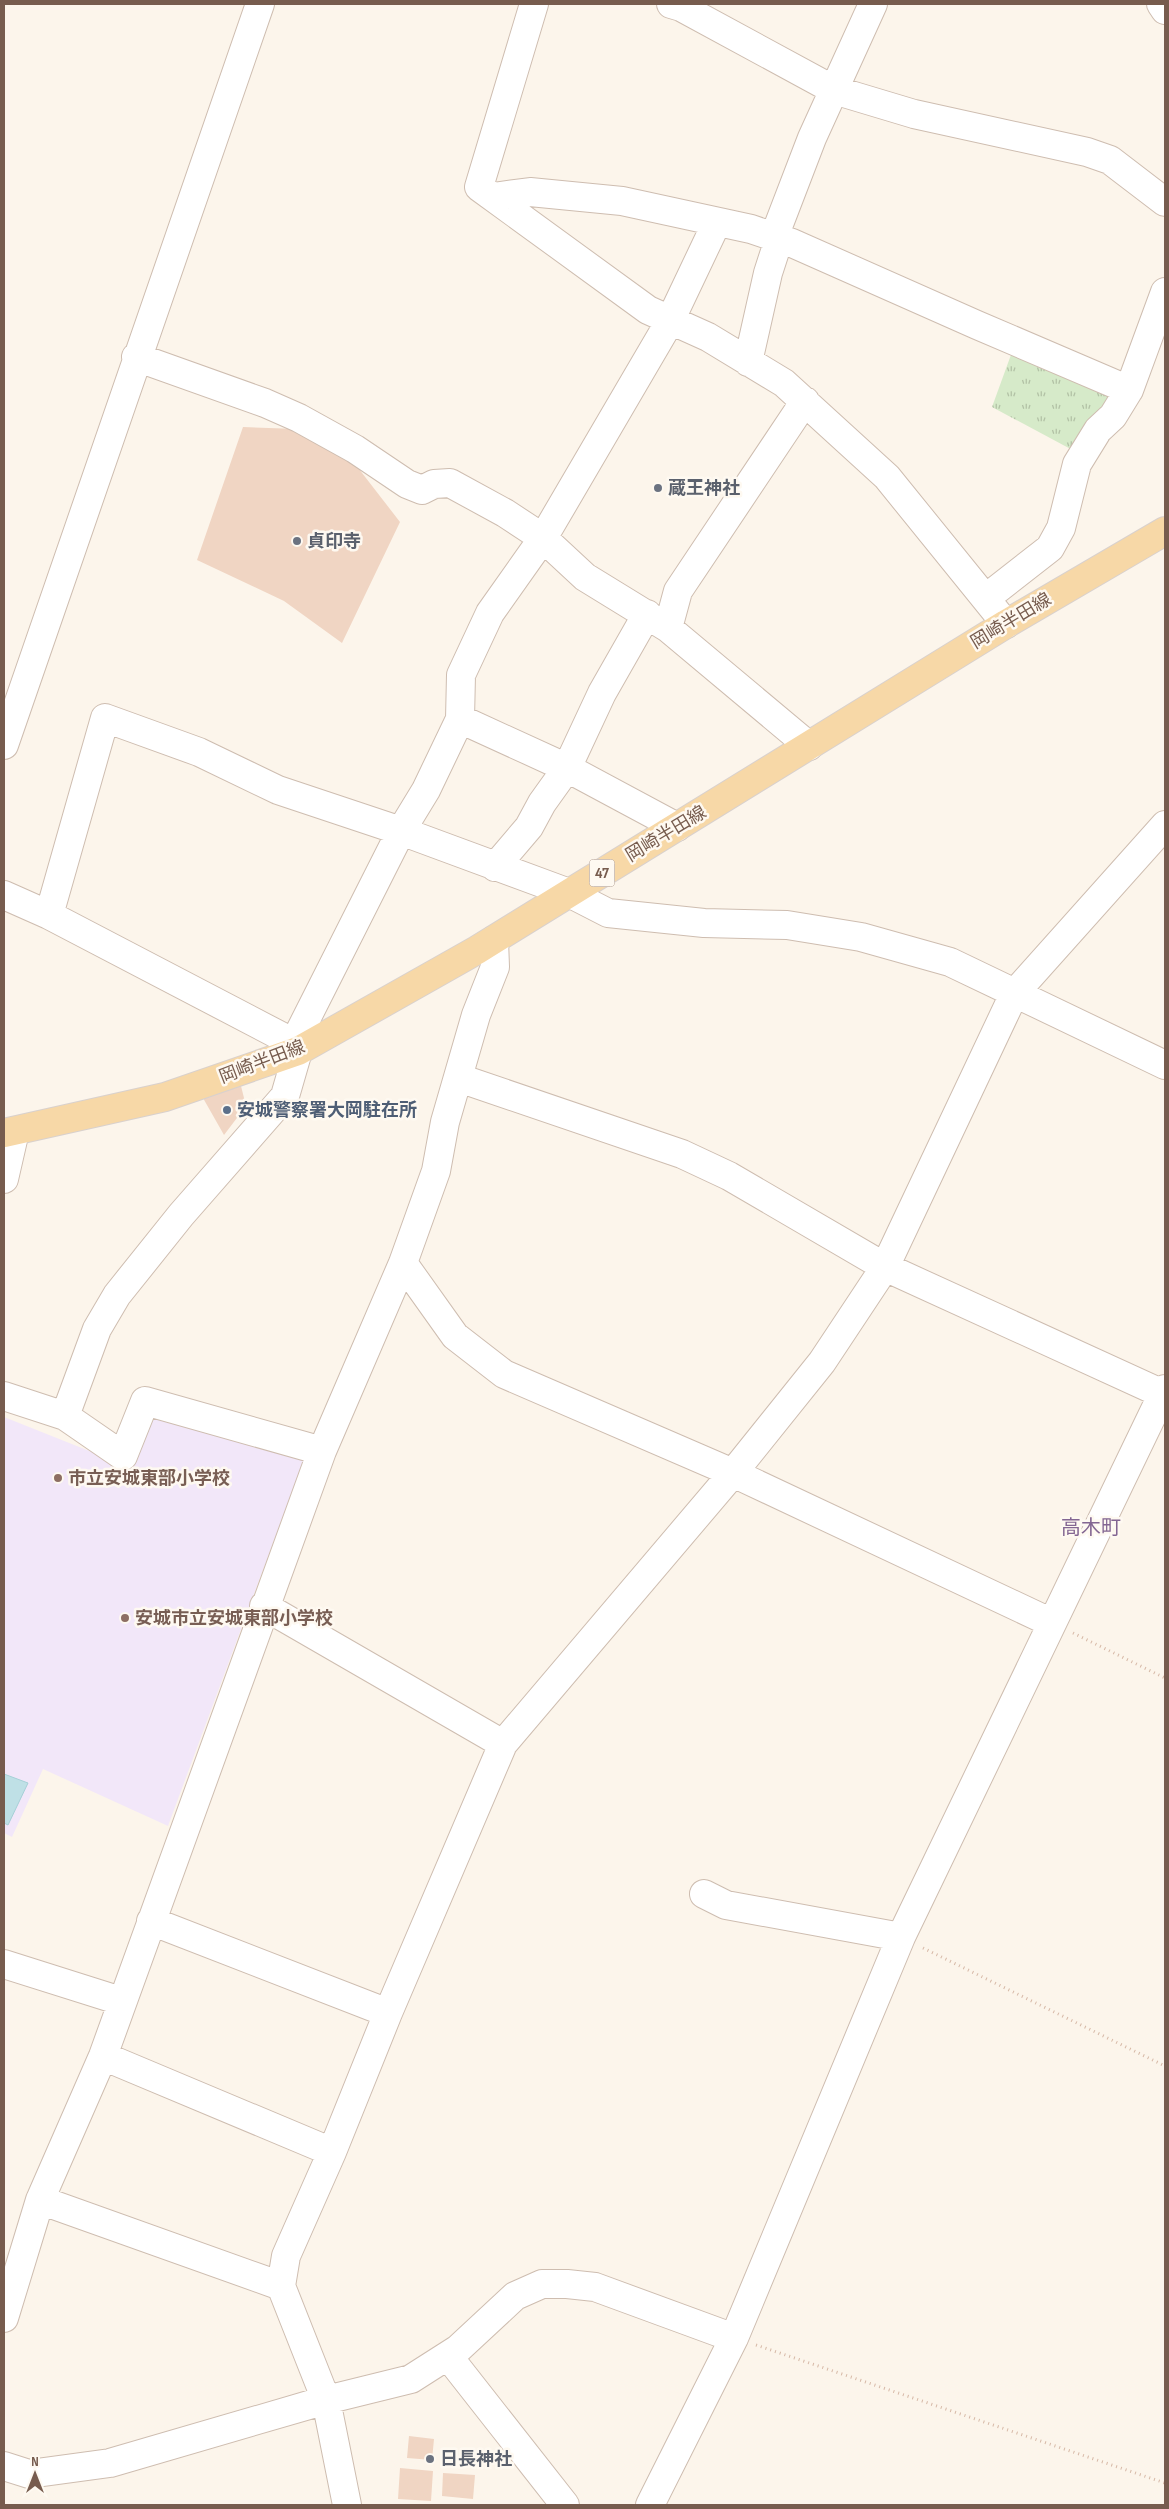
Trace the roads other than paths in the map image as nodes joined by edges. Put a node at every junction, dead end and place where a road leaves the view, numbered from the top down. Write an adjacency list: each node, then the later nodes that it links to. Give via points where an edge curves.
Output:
1 (260, 4): 14 (street)
2 (534, 4): 8 (street, via 479,187)
3 (873, 4): 7 (street)
4 (1162, 4): 6 (street)
5 (678, 5): 7 (street)
6 (1165, 10)
7 (834, 90): 9 (street, via 914,114 1087,152 1110,160); 11 (street, via 812,138)
8 (493, 197): 10 (street, via 530,192 622,201); 13 (street, via 648,310)
9 (1165, 202)
10 (717, 222): 11 (street); 13 (street)
11 (777, 238): 15 (street); 16 (street)
12 (1165, 292): 16 (street)
13 (670, 321): 15 (street, via 708,337); 19 (street)
14 (136, 356): 19 (street, via 299,418 355,449 407,484 422,490 434,484 450,483 465,489); 24 (street)
15 (748, 362): 17 (street, via 784,383)
16 (1129, 390): 20 (street, via 1114,416 1098,430 1077,464 1061,528 1050,548)
17 (805, 401): 20 (street, via 887,477); 21 (street)
18 (1165, 530): 22 (main road, 岡崎半田線 / 47)
19 (543, 538): 21 (street, via 585,576); 23 (street, via 490,613 465,666 461,675)
20 (986, 598): 22 (street)
21 (657, 621): 25 (street); 26 (street, via 602,693)
22 (1006, 624): 25 (main road, 岡崎半田線 / 47)
23 (460, 719): 26 (street); 29 (street, via 426,790)
24 (4, 745)
25 (809, 746): 28 (main road, 岡崎半田線 / 47)
26 (568, 768): 28 (street); 30 (street, via 529,826)
27 (1165, 826): 35 (street)
28 (678, 827): 31 (main road, 岡崎半田線 / 47)
29 (401, 831): 30 (street); 33 (street, via 278,790 199,752 105,718); 36 (street)
30 (495, 867): 31 (street)
31 (569, 893): 34 (main road, 岡崎半田線 / 47); 35 (street, via 608,913 704,923 786,925 861,937 950,962)
32 (4, 895): 33 (street)
33 (49, 915): 36 (street)
34 (494, 940): 36 (main road, 岡崎半田線 / 47); 38 (street, via 495,967 476,1015)
35 (1014, 994): 37 (street); 42 (street)
36 (296, 1047): 39 (main road, 岡崎半田線 / 47, via 165,1097); 45 (street, via 285,1096 117,1295 97,1329)
37 (1165, 1065)
38 (459, 1078): 41 (street, via 445,1122 436,1171); 42 (street, via 682,1154 729,1176)
39 (10, 1132): 40 (street)
40 (4, 1179)
41 (403, 1262): 46 (street); 47 (street, via 456,1336 504,1374)
42 (885, 1267): 43 (street); 47 (street, via 822,1362)
43 (1164, 1392): 49 (street)
44 (4, 1396): 45 (street)
45 (65, 1416): 46 (street, via 123,1456 145,1402)
46 (322, 1451): 48 (street)
47 (733, 1473): 49 (street); 50 (street)
48 (264, 1606): 50 (street); 52 (street)
49 (1052, 1623): 53 (street)
50 (503, 1744): 56 (street)
51 (704, 1894): 53 (street, via 726,1905)
52 (151, 1921): 55 (street); 56 (street)
53 (901, 1938): 62 (street)
54 (4, 1964): 55 (street)
55 (122, 2001): 57 (street)
56 (388, 2013): 58 (street)
57 (103, 2056): 58 (street); 59 (street)
58 (332, 2152): 60 (street, via 286,2256)
59 (40, 2200): 60 (street); 61 (street)
60 (280, 2286): 64 (street)
61 (4, 2318)
62 (734, 2338): 63 (street, via 595,2288 542,2284 515,2296); 68 (street)
63 (448, 2356): 64 (street, via 411,2379); 67 (street)
64 (326, 2400): 65 (street, via 110,2463 29,2474); 66 (street)
65 (4, 2466)
66 (347, 2505)
67 (565, 2505)
68 (650, 2505)

